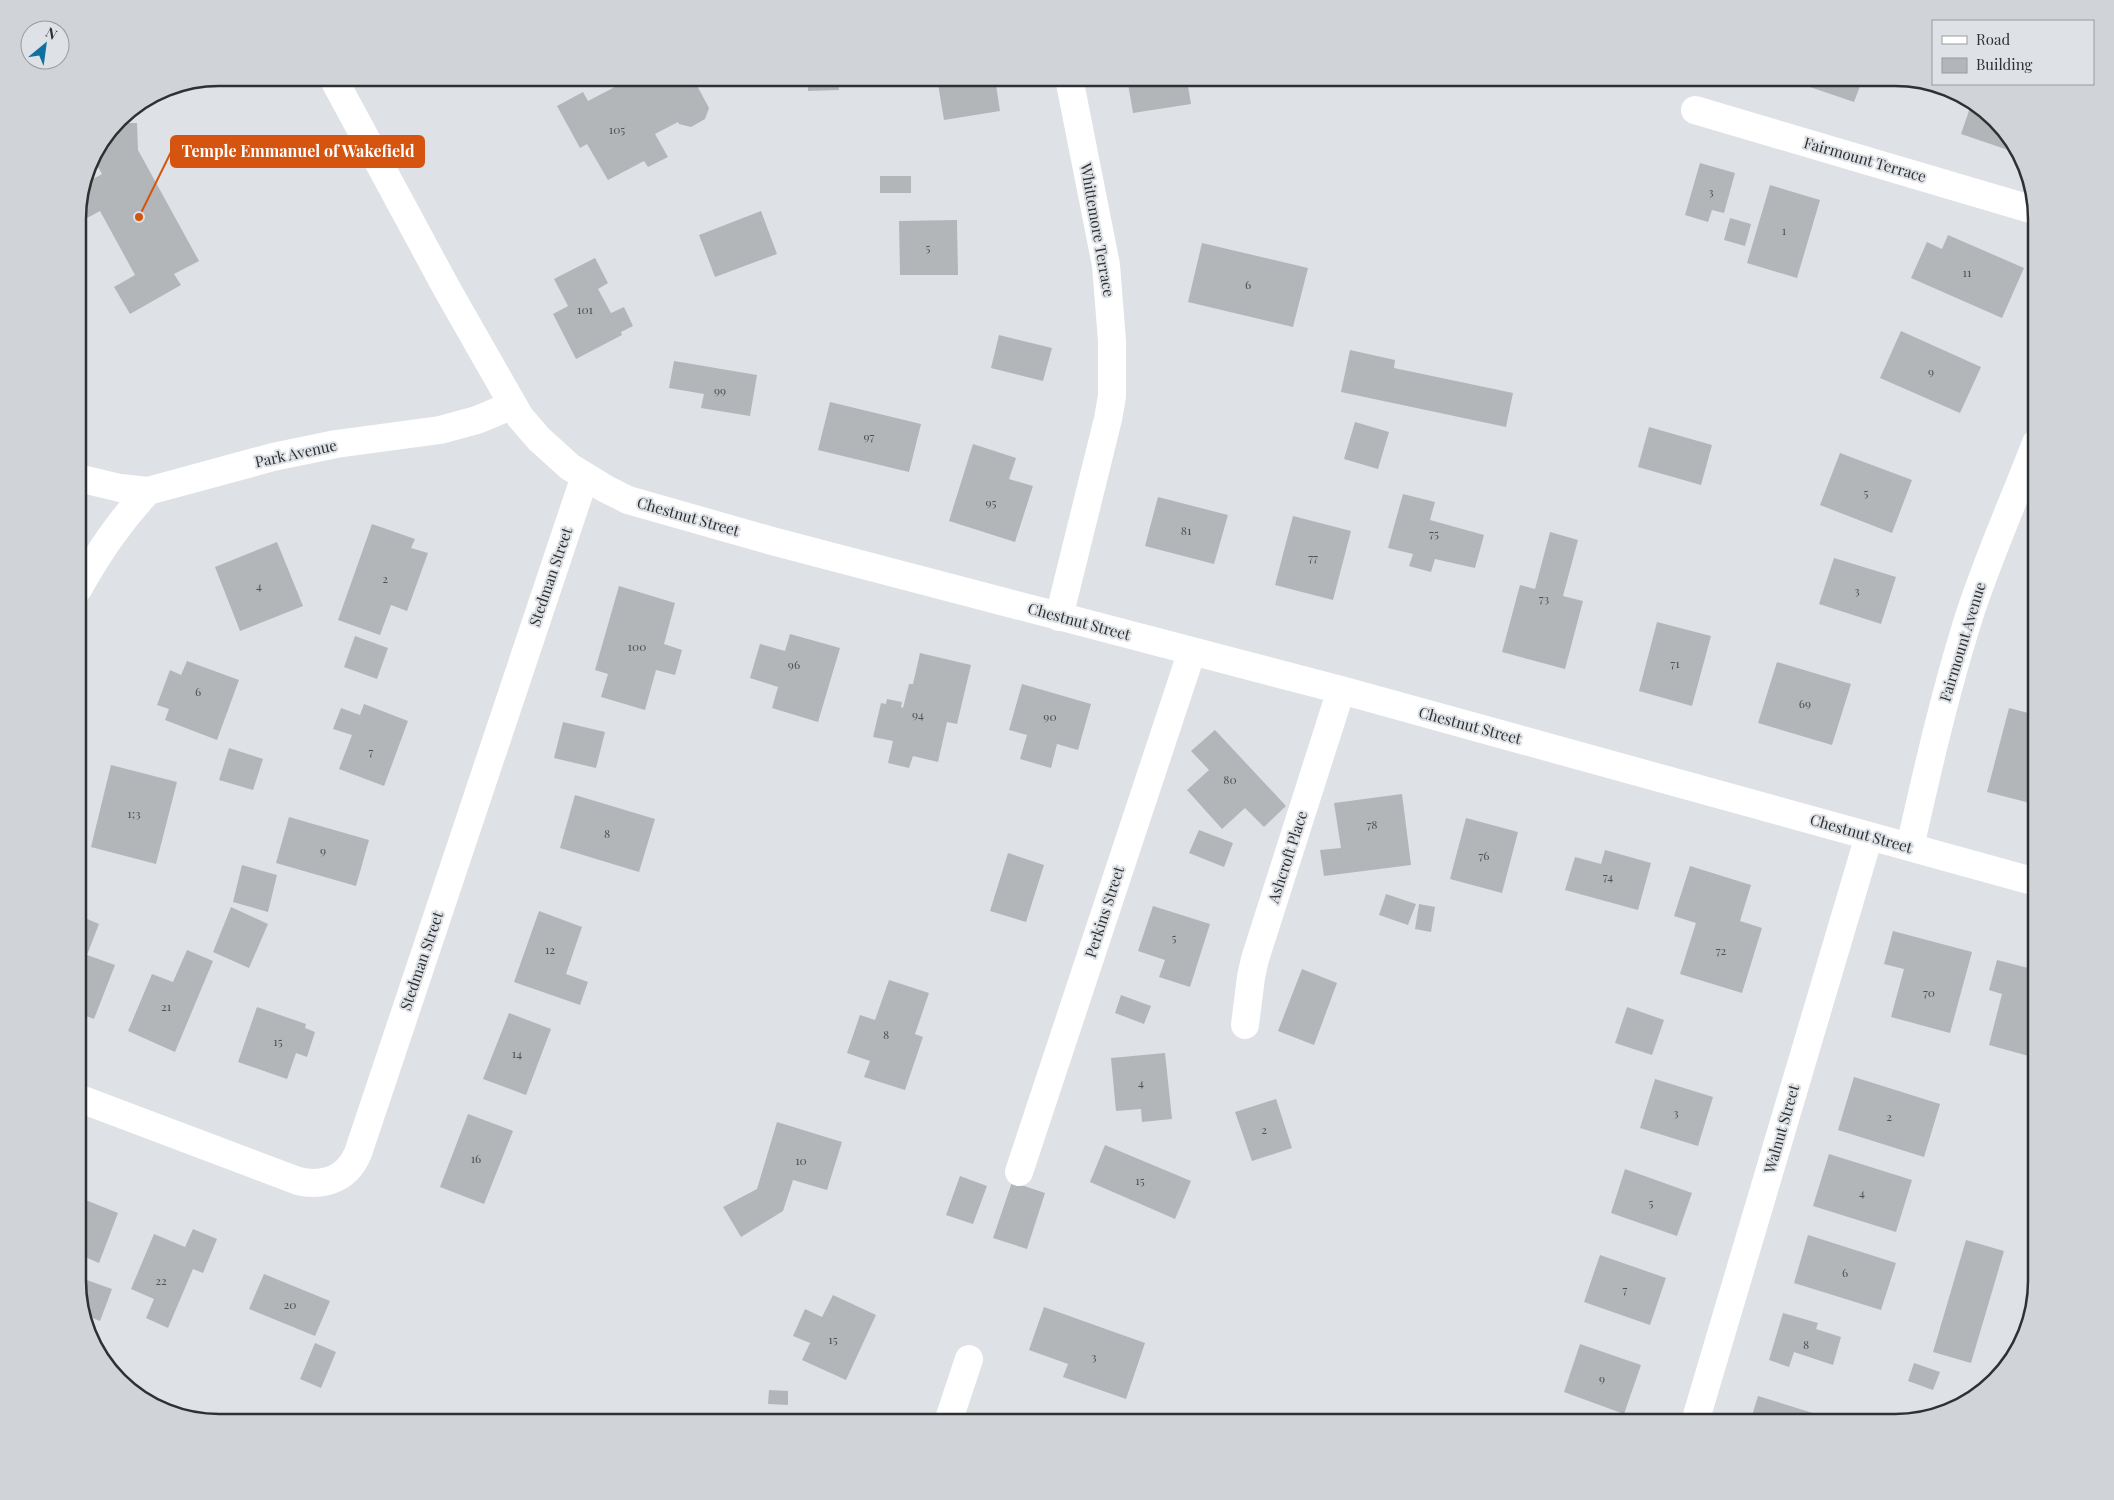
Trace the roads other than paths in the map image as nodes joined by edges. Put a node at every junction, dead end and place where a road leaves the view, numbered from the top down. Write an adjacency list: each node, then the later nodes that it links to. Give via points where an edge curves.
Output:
1 (1071, 86): 11 (street, Whittemore Terrace, via 1106,265 1111,316 1112,396)
2 (338, 87): 5 (street, Chestnut Street)
3 (1695, 110): 4 (street, Fairmount Terrace)
4 (2027, 208)
5 (514, 406): 7 (street, Chestnut Street, via 539,440); 9 (street, Park Avenue, via 440,430 282,455)
6 (2028, 463): 15 (street, Fairmount Avenue, via 1967,622)
7 (585, 476): 11 (street, Chestnut Street, via 628,500 675,514); 18 (street, Stedman Street, via 358,1153 349,1168 334,1180 316,1184 298,1181)
8 (87, 480): 9 (street, Park Avenue)
9 (148, 491): 10 (street, via 123,518)
10 (87, 574)
11 (1060, 617): 12 (street, Chestnut Street)
12 (1192, 651): 13 (street, Chestnut Street); 19 (street, Perkins Street)
13 (1341, 690): 14 (street, Chestnut Street); 17 (street, Ashcroft Place, via 1255,959)
14 (1869, 836): 15 (street, Chestnut Street); 22 (street, Walnut Street)
15 (1910, 847): 16 (street, Chestnut Street)
16 (2028, 880)
17 (1245, 1025)
18 (87, 1101)
19 (1019, 1172)
20 (969, 1359): 21 (street)
21 (956, 1414)
22 (1697, 1414)

